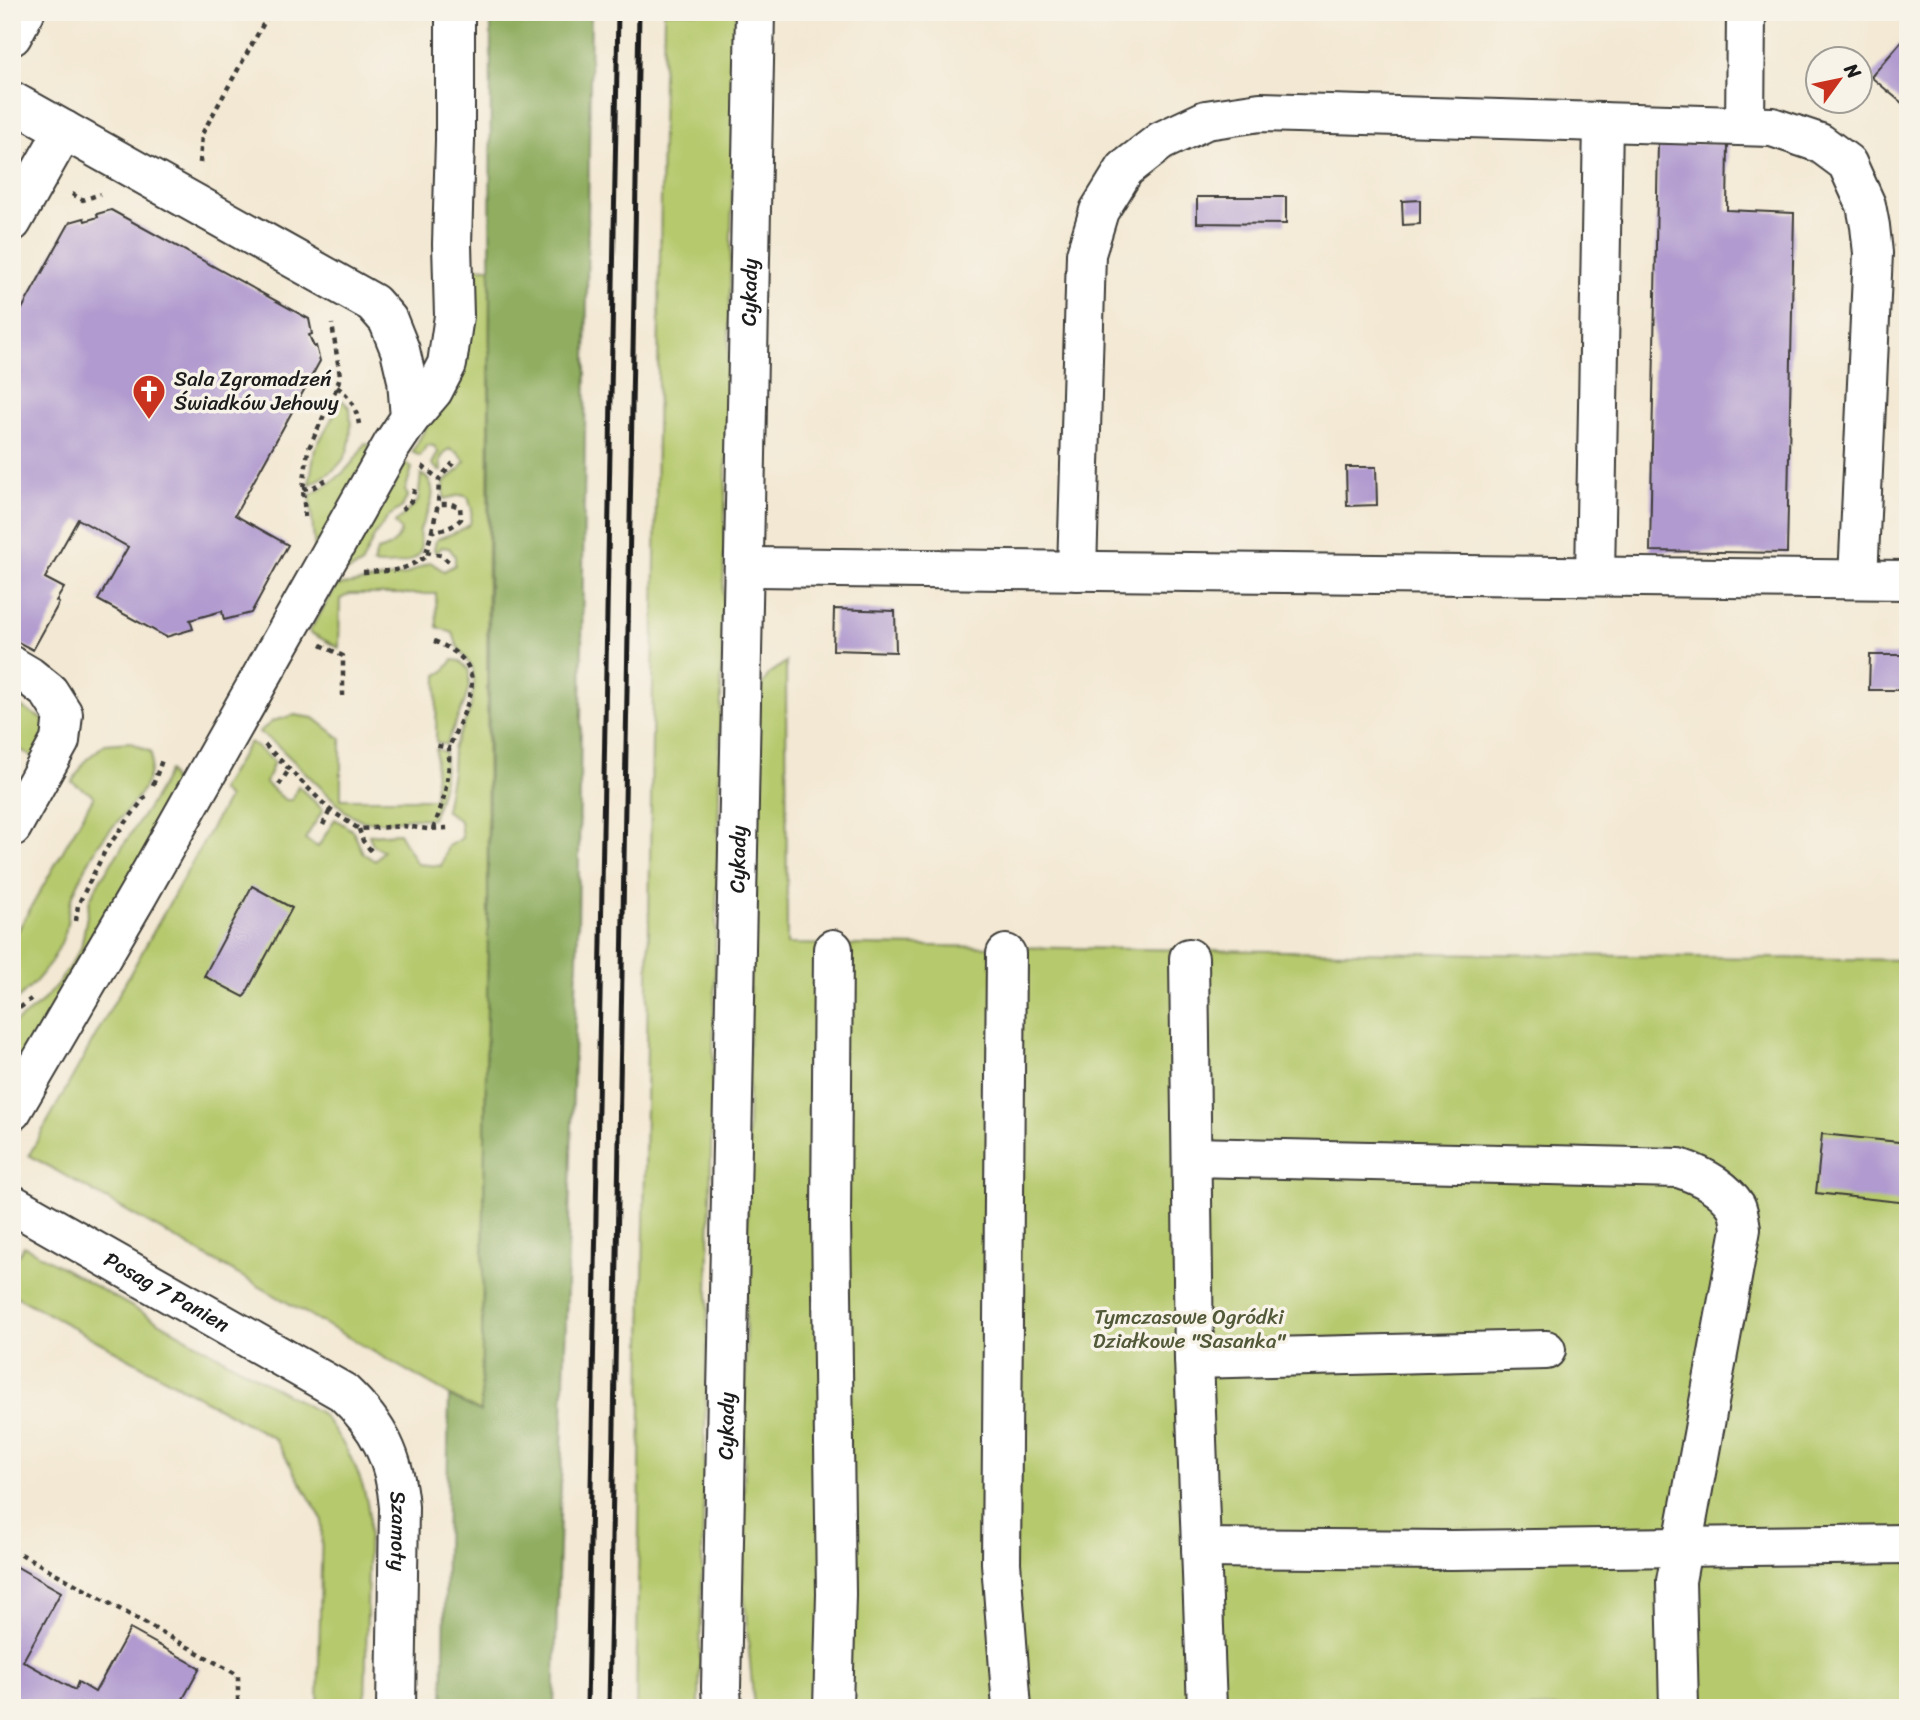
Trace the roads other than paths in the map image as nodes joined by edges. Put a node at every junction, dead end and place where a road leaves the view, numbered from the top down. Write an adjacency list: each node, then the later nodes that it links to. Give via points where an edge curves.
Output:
1 (25, 12): 5 (street)
2 (455, 12): 11 (street, via 454,316 447,364 433,391)
3 (755, 12): 12 (street, Cykady)
4 (1745, 12): 8 (street)
5 (12, 36)
6 (12, 102): 9 (street)
7 (1603, 122): 8 (street); 13 (street, via 1259,112 1206,120 1161,141 1125,169 1099,211 1086,254); 14 (street)
8 (1745, 126): 15 (street, via 1772,127 1820,143 1847,163 1866,205 1873,253)
9 (64, 130): 10 (street); 11 (street, via 373,303 388,320 400,350)
10 (12, 222)
11 (410, 418): 22 (street)
12 (745, 567): 13 (street); 32 (street, Cykady)
13 (1077, 571): 14 (street)
14 (1595, 576): 15 (street)
15 (1858, 579): 16 (street)
16 (1908, 580)
17 (12, 666): 18 (street, via 49,692 63,714 60,741)
18 (12, 827)
19 (833, 949): 33 (street)
20 (1006, 954): 34 (street, via 1001,1563)
21 (1189, 958): 23 (street)
22 (12, 1111)
23 (1192, 1157): 26 (street); 29 (street, via 1679,1168 1722,1190 1737,1208 1741,1229)
24 (12, 1204): 27 (street, Posag 7 Panien)
25 (1546, 1350): 26 (street)
26 (1194, 1359): 30 (street)
27 (324, 1380): 31 (street, Szamoty, via 343,1392 372,1423 397,1483)
28 (1908, 1544): 29 (street)
29 (1681, 1547): 30 (street); 36 (street, via 1676,1581)
30 (1201, 1548): 35 (street)
31 (396, 1708)
32 (722, 1708)
33 (833, 1708)
34 (1012, 1708)
35 (1207, 1708)
36 (1679, 1708)

